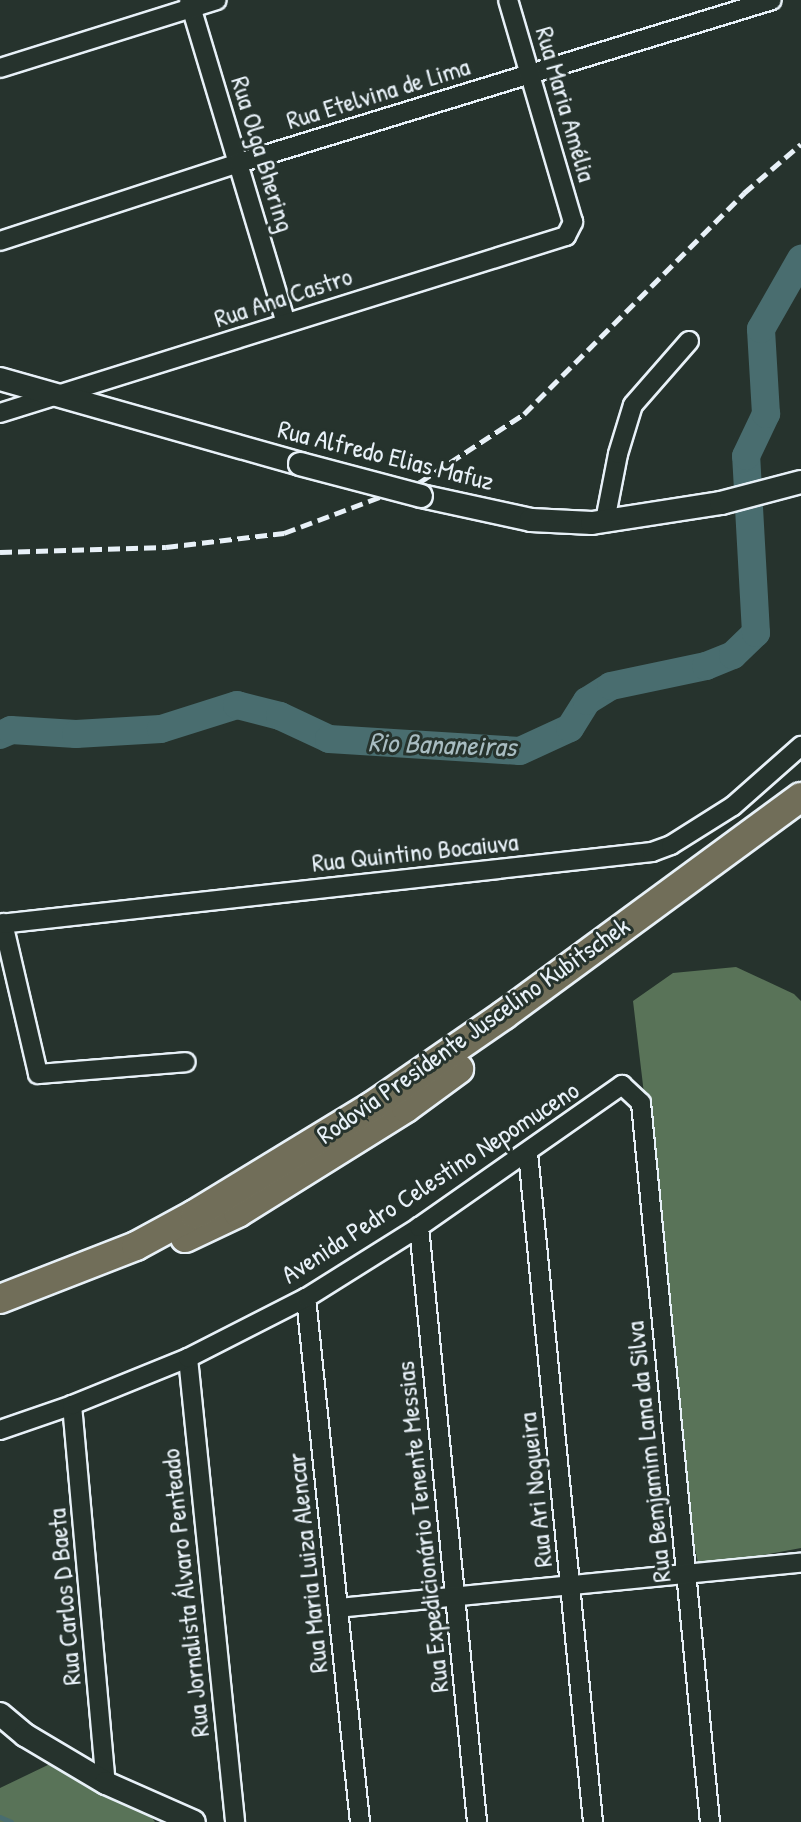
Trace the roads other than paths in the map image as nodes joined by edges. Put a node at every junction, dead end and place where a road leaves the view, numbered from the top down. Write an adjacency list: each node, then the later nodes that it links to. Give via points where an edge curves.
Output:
1 (217, 0): 4 (street)
2 (508, 0): 6 (street, Rua Maria Amélia)
3 (772, 0): 6 (street, Rua Etelvina de Lima)
4 (190, 4): 5 (street); 7 (street, Rua Olga Bhering)
5 (0, 68)
6 (531, 72): 7 (street, Rua Etelvina de Lima); 8 (street, Rua Maria Amélia)
7 (239, 163): 9 (street, Rua Etelvina de Lima); 10 (street, Rua Olga Bhering)
8 (573, 222): 10 (street, Rua Ana Castro, via 566,236)
9 (0, 241)
10 (286, 323): 13 (street, Rua Ana Castro)
11 (689, 341): 18 (street, via 633,405)
12 (0, 379): 13 (street, Rua Alfredo Elias Mafuz)
13 (57, 397): 14 (street, Rua Ana Castro); 18 (street, Rua Alfredo Elias Mafuz, bridge, via 421,496 531,520)
14 (0, 413)
15 (801, 482): 16 (street, Rua Alfredo Elias Mafuz)
16 (765, 493): 17 (street, Rua Alfredo Elias Mafuz); 18 (street, Rua Alfredo Elias Mafuz)
17 (801, 495)
18 (605, 521)
19 (801, 746): 22 (street, Rua Quintino Bocaiuva, via 733,806 652,852)
20 (801, 797): 28 (highway, Rodovia Presidente Juscelino Kubitschek, via 372,1106 136,1246)
21 (801, 818): 29 (highway, Rodovia Presidente Juscelino Kubitschek, via 406,1108 238,1213)
22 (1, 924): 23 (street, via 38,1074)
23 (186, 1062)
24 (622, 1085): 25 (street, Avenida Pedro Celestino Nepomuceno); 35 (street, Rua Bemjamim Lana da Silva, via 641,1103)
25 (528, 1153): 26 (street, Avenida Pedro Celestino Nepomuceno); 36 (street, Rua Ari Nogueira)
26 (419, 1227): 27 (street, Avenida Pedro Celestino Nepomuceno); 37 (street, Rua Expedicionário Tenente Messias)
27 (306, 1298): 30 (street, Avenida Pedro Celestino Nepomuceno); 38 (street, Rua Maria Luiza Alencar)
28 (0, 1299)
29 (0, 1315)
30 (188, 1358): 31 (street, Avenida Pedro Celestino Nepomuceno); 42 (street, Rua Jornalista Álvaro Penteado)
31 (72, 1405): 32 (street, Avenida Pedro Celestino Nepomuceno); 40 (street, Rua Carlos D Baeta)
32 (0, 1430)
33 (801, 1563): 34 (street); 35 (street)
34 (801, 1570)
35 (686, 1574): 36 (street); 46 (street, Rua Bemjamim Lana da Silva)
36 (570, 1585): 37 (street); 45 (street, Rua Ari Nogueira)
37 (455, 1597): 38 (street); 44 (street, Rua Expedicionário Tenente Messias)
38 (338, 1608): 43 (street, Rua Maria Luiza Alencar)
39 (0, 1714): 40 (street)
40 (106, 1783): 41 (street)
41 (194, 1822)
42 (235, 1822)
43 (360, 1822)
44 (477, 1822)
45 (593, 1822)
46 (710, 1822)

